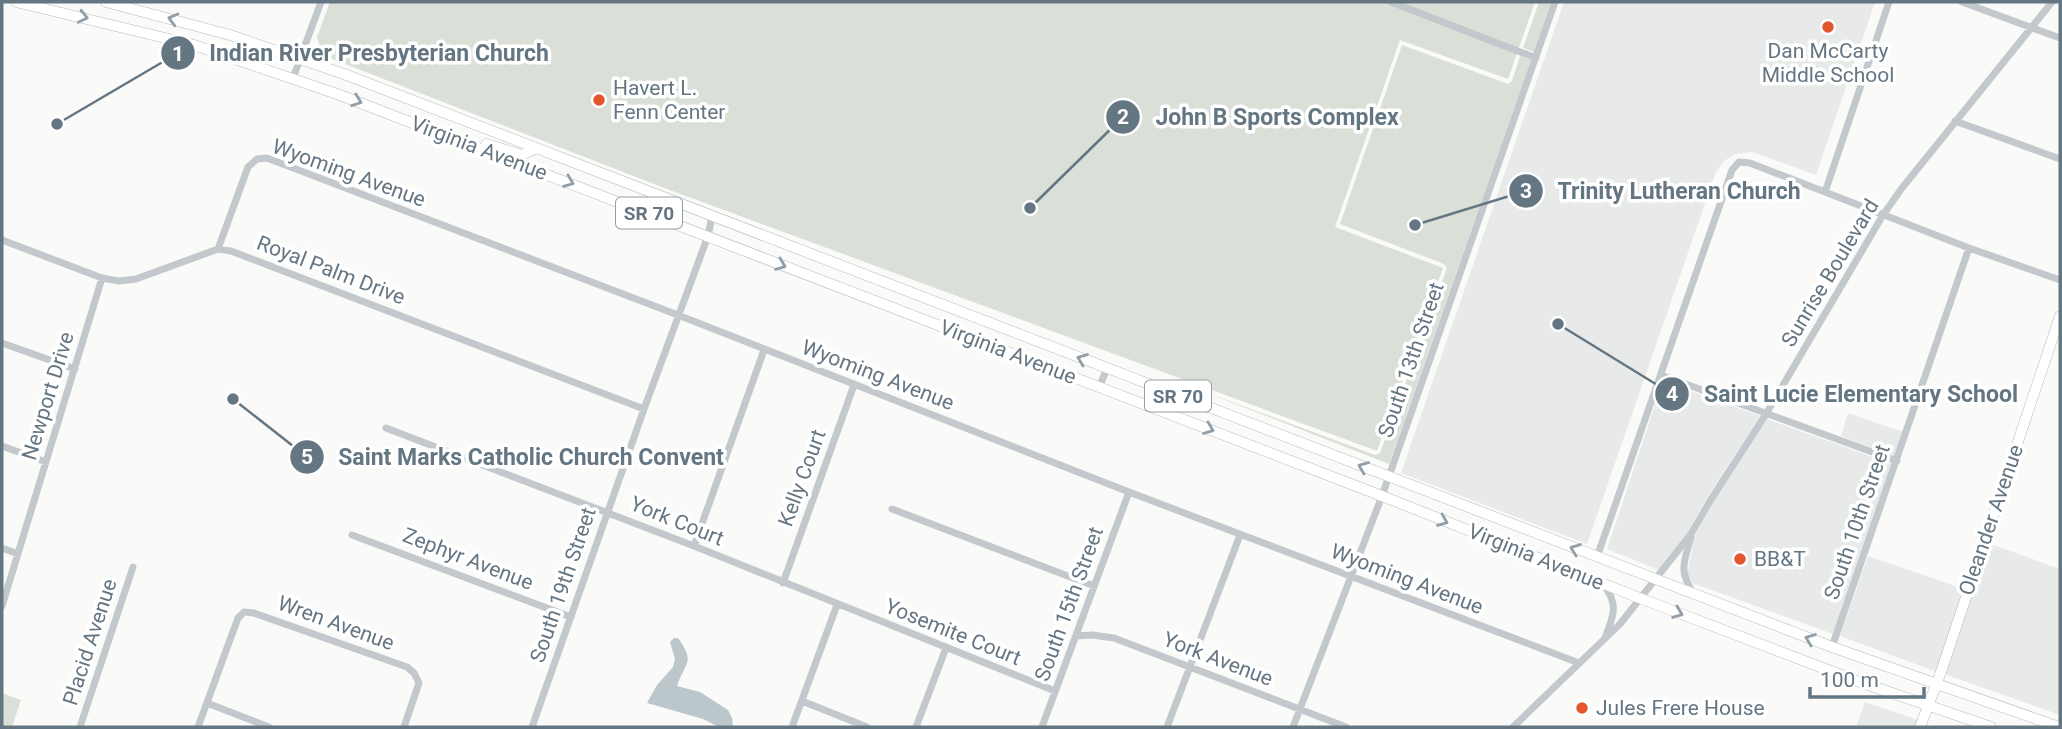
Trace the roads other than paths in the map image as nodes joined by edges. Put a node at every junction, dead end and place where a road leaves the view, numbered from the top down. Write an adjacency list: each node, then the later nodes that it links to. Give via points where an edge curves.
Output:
1 (16, 2): 13 (main road, Virginia Avenue / SR 70, one-way to 13, via 160,36)
2 (106, 2): 11 (main road, Virginia Avenue / SR 70, one-way to 2)
3 (321, 2): 11 (street)
4 (1391, 2): 12 (street)
5 (1555, 2): 12 (street, South 13th Street)
6 (1889, 2): 18 (street)
7 (1962, 2): 9 (street)
8 (2052, 2): 9 (street, Sunrise Boulevard)
9 (2031, 28): 10 (street); 14 (street, Sunrise Boulevard)
10 (2060, 38)
11 (300, 58): 13 (street); 16 (main road, Virginia Avenue / SR 70)
12 (1536, 58): 42 (street, South 13th Street)
13 (293, 78): 15 (main road, Virginia Avenue / SR 70, one-way to 15)
14 (1955, 121): 17 (street); 19 (street, Sunrise Boulevard)
15 (418, 124): 16 (main road, via 522,155); 21 (main road, Virginia Avenue / SR 70, one-way to 21)
16 (537, 148): 20 (main road, Virginia Avenue / SR 70)
17 (2060, 159)
18 (1825, 192): 19 (street); 33 (street, via 1739,162 1732,170)
19 (1883, 215): 23 (street); 37 (street, Sunrise Boulevard)
20 (712, 216): 21 (street, South 19th Street); 32 (main road, Virginia Avenue / SR 70, one-way to 20)
21 (708, 236): 27 (street, South 19th Street); 35 (main road, Virginia Avenue / SR 70, one-way to 35)
22 (2, 240): 25 (street)
23 (1969, 248): 26 (street); 40 (street, South 10th Street)
24 (218, 249): 25 (street, via 136,279); 27 (street, Wyoming Avenue, via 248,167 267,158); 36 (street, Royal Palm Drive)
25 (102, 278): 31 (street, Newport Drive)
26 (2060, 280)
27 (678, 316): 30 (street, Wyoming Avenue); 36 (street, South 19th Street)
28 (2060, 316): 71 (main road, Oleander Avenue)
29 (2, 343): 31 (street)
30 (764, 350): 34 (street, Wyoming Avenue); 50 (street)
31 (75, 369): 41 (street, Newport Drive)
32 (1107, 369): 35 (street); 42 (main road, Virginia Avenue / SR 70, one-way to 32)
33 (1661, 375): 37 (street); 53 (street)
34 (854, 385): 43 (street, Wyoming Avenue); 57 (street, Kelly Court)
35 (1099, 387): 44 (main road, Virginia Avenue / SR 70, one-way to 44)
36 (644, 409): 46 (street, South 19th Street)
37 (1766, 414): 40 (street); 47 (street, Sunrise Boulevard)
38 (386, 428): 46 (street, York Court)
39 (2, 446): 41 (street)
40 (1897, 461): 67 (street, South 10th Street)
41 (46, 462): 52 (street, Newport Drive)
42 (1388, 477): 44 (street, South 13th Street); 53 (main road, Virginia Avenue / SR 70, one-way to 42)
43 (1129, 492): 49 (street, Wyoming Avenue); 59 (street, South 15th Street)
44 (1382, 496): 55 (street, South 13th Street); 58 (main road, Virginia Avenue / SR 70, one-way to 58)
45 (892, 509): 59 (street)
46 (607, 513): 50 (street, York Court); 64 (street, South 19th Street)
47 (1692, 534): 56 (street, Sunrise Boulevard); 60 (street, via 1683,575)
48 (352, 535): 64 (street, Zephyr Avenue)
49 (1240, 535): 55 (street, Wyoming Avenue); 70 (street)
50 (694, 547): 57 (street, York Court)
51 (2, 548): 52 (street)
52 (18, 554): 63 (street, Newport Drive)
53 (1597, 557): 56 (main road, Virginia Avenue / SR 70)
54 (133, 567): 78 (street, Placid Avenue)
55 (1351, 576): 69 (street, Wyoming Avenue); 76 (street, South 13th Street)
56 (1656, 580): 60 (main road, Virginia Avenue / SR 70); 61 (street, Sunrise Boulevard)
57 (783, 583): 62 (street, York Court)
58 (1602, 584): 61 (main road, Virginia Avenue / SR 70); 66 (street, via 1614,603)
59 (1094, 586): 65 (street, South 15th Street)
60 (1695, 595): 67 (main road, Virginia Avenue / SR 70, one-way to 60)
61 (1642, 600): 66 (street, Sunrise Boulevard); 75 (main road, Virginia Avenue / SR 70, one-way to 75)
62 (837, 605): 68 (street, Yosemite Court); 73 (street)
63 (2, 606)
64 (571, 617): 77 (street, South 19th Street)
65 (1076, 636): 70 (street, York Avenue, via 1114,638); 72 (street, South 15th Street)
66 (1605, 639): 69 (street, Sunrise Boulevard)
67 (1832, 647): 71 (main road, Virginia Avenue / SR 70)
68 (946, 648): 72 (street, Yosemite Court); 85 (street)
69 (1579, 663): 90 (street, Sunrise Boulevard)
70 (1189, 667): 76 (street, York Avenue); 87 (street)
71 (1936, 684): 75 (main road, Oleander Avenue); 93 (main road, Virginia Avenue / SR 70)
72 (1055, 691): 86 (street, South 15th Street)
73 (802, 701): 83 (street); 84 (street)
74 (207, 703): 79 (street); 80 (street); 81 (street, Wren Avenue, via 238,618 244,612 254,613 407,667 419,683)
75 (1928, 706): 91 (main road, Oleander Avenue); 92 (main road, Virginia Avenue / SR 70)
76 (1300, 709): 88 (street, South 13th Street); 89 (street, York Avenue)
77 (532, 725): 82 (street)
78 (80, 727)
79 (198, 727)
80 (269, 727)
81 (404, 727)
82 (544, 727)
83 (792, 727)
84 (867, 727)
85 (916, 727)
86 (1042, 727)
87 (1167, 727)
88 (1293, 727)
89 (1346, 727)
90 (1513, 727)
91 (1920, 727)
92 (1991, 727)
93 (2059, 727)

